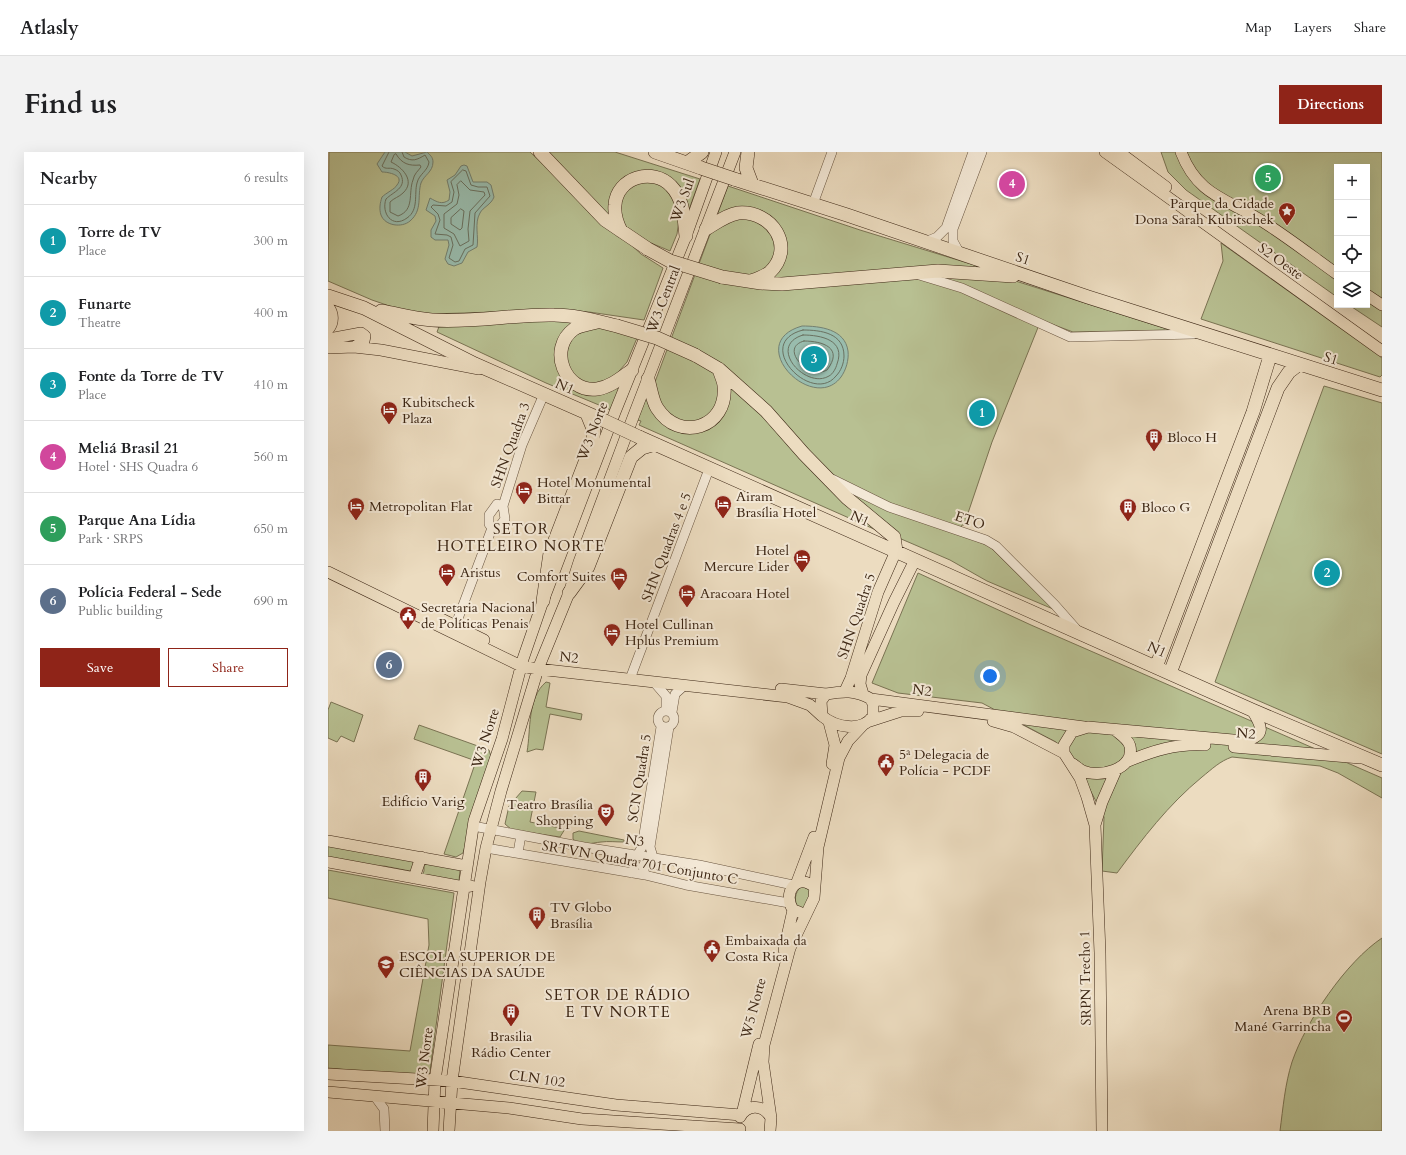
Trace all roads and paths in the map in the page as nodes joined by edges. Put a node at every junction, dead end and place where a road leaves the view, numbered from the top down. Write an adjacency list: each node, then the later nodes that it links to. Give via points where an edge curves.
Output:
1 (540, 152): 17 (highway, via 605,220)
2 (655, 152): 13 (highway, S1)
3 (702, 152): 13 (highway)
4 (716, 152): 18 (main road, W3 Sul)
5 (735, 152): 16 (main road)
6 (748, 152): 14 (highway, via 746,168)
7 (832, 152): 15 (street)
8 (973, 152): 19 (street, via 946,228 937,237)
9 (982, 152): 20 (street, via 953,229 954,241)
10 (1105, 152): 37 (main road, S2 Oeste)
11 (1119, 152): 34 (main road, S2 Oeste)
12 (1181, 152): 21 (main road, via 1193,175 1206,189 1263,222)
13 (687, 163): 14 (highway, S1, bridge)
14 (752, 184): 15 (highway, S1)
15 (813, 204): 19 (highway, S1)
16 (706, 229): 24 (highway, via 721,219 737,213 760,216 769,221 779,238 779,257 769,273); 43 (main road, W3 Central)
17 (621, 231): 18 (highway, via 616,220 615,204 619,192 632,180 641,176 653,176 672,186 677,195 684,216); 24 (highway, bridge, via 670,261 722,277)
18 (686, 236): 41 (main road, W3 Central)
19 (925, 242): 20 (highway, S1)
20 (960, 254): 23 (highway, S1)
21 (1334, 272)
22 (913, 273): 23 (highway, via 945,271); 24 (highway, via 788,284); 32 (street, via 962,288 1070,337)
23 (1030, 277): 32 (highway, S1)
24 (749, 282)
25 (328, 296): 29 (highway, N1)
26 (1370, 297): 27 (main road)
27 (1382, 305)
28 (328, 308): 31 (highway, via 331,312)
29 (364, 308): 30 (highway, via 432,320 554,315); 42 (highway, N1)
30 (599, 321): 40 (highway, bridge, via 657,338); 41 (highway, via 574,329 563,344 562,369 580,386 597,389 615,382)
31 (328, 328)
32 (1202, 334): 38 (highway, S1)
33 (328, 339): 35 (main road, via 361,333 365,336 364,341)
34 (1382, 343)
35 (354, 347): 36 (main road); 42 (main road)
36 (328, 348)
37 (1382, 351)
38 (1270, 356): 39 (highway, S1); 65 (highway, via 1250,419)
39 (1298, 365): 44 (highway, S1); 66 (highway, via 1289,372 1278,388)
40 (719, 369): 43 (highway, via 724,386 718,413 704,425 689,428 675,426 661,414 653,401); 49 (highway, via 766,411)
41 (632, 370): 59 (main road, W3 Norte)
42 (492, 371): 45 (highway, N1)
43 (648, 379): 58 (main road, via 582,554)
44 (1380, 388)
45 (544, 394): 46 (highway, N1); 50 (street, SHN Quadra 3, via 522,445)
46 (587, 414): 47 (highway, N1, bridge); 59 (highway, via 594,430 592,444 550,553)
47 (655, 444): 48 (highway, N1); 58 (highway, via 642,448 630,457 588,567)
48 (709, 469): 52 (highway, N1); 67 (street, SHN Quadras 4 e 5)
49 (825, 477): 52 (highway, via 894,538); 62 (street, ETO, via 889,507 986,540 996,546)
50 (503, 506): 51 (street, via 506,515 503,523); 51 (street, via 497,504 489,514 488,521)
51 (492, 528): 61 (street)
52 (896, 551): 53 (highway, N1); 57 (main road, SHN Quadra 5)
53 (915, 560): 60 (main road); 62 (highway, N1)
54 (328, 564): 56 (main road, N2)
55 (328, 572): 56 (main road, via 336,571); 61 (main road, N2)
56 (366, 583): 61 (main road, N2)
57 (878, 592): 60 (main road, via 888,594); 70 (main road, SHN Quadra 5, via 851,678)
58 (570, 593): 64 (main road)
59 (543, 601): 63 (main road, W3 Norte)
60 (894, 602): 72 (main road, via 861,675 860,684)
61 (454, 629): 63 (main road, N2)
62 (1078, 631): 65 (highway, N1)
63 (522, 662): 64 (main road, N2); 80 (main road, W3 Norte)
64 (540, 666): 67 (main road, N2); 81 (main road)
65 (1156, 667): 66 (highway, N1)
66 (1170, 673): 73 (highway, N1)
67 (631, 676): 68 (main road, N2); 71 (main road, N2)
68 (654, 682): 69 (main road, N2); 74 (street, via 666,696)
69 (686, 685): 74 (street, via 675,694); 75 (main road, N2, via 788,697 810,705)
70 (844, 691): 71 (main road); 72 (main road)
71 (826, 694): 75 (main road, via 822,701)
72 (867, 696): 76 (main road, via 874,711); 78 (main road, N2)
73 (1252, 710): 79 (main road, N2, via 1261,728 1259,735 1244,741); 85 (highway, N1)
74 (669, 711): 77 (street, via 673,722); 77 (street, via 660,714 659,724)
75 (826, 719): 76 (main road, via 853,727); 106 (main road, via 835,745 829,782 812,845)
76 (866, 723): 84 (main road, N2, via 909,710 985,719 1014,727); 108 (main road, via 848,741 839,758 821,830)
77 (665, 727): 97 (street, SCN Quadra 5, via 642,847); 99 (street)
78 (1088, 727): 79 (main road); 84 (main road, via 1072,732 1064,745)
79 (1115, 730): 86 (main road, via 1130,746)
80 (504, 732): 81 (main road, via 511,737); 82 (main road, W3 Norte)
81 (519, 736): 83 (main road)
82 (500, 743): 83 (main road); 91 (main road, W3 Norte)
83 (515, 750): 92 (main road)
84 (1064, 753): 87 (main road)
85 (1366, 758): 86 (main road, N2, via 1196,744 1162,749); 88 (highway, N1)
86 (1126, 762): 89 (main road)
87 (1070, 763): 89 (main road, via 1084,771 1097,774); 90 (main road, SRPN Trecho 1, via 1088,797)
88 (1382, 765)
89 (1116, 770): 90 (main road, SRPN Trecho 1)
90 (1095, 825): 138 (main road, SRPN Trecho 1)
91 (473, 826): 92 (street, N3); 101 (main road, W3 Norte)
92 (491, 829): 93 (street, N3); 95 (main road)
93 (522, 835): 96 (street); 97 (street, N3)
94 (328, 841): 98 (main road)
95 (486, 848): 96 (street, SRTVN Quadra 701 Conjunto C); 105 (main road)
96 (518, 853): 102 (street, SRTVN Quadra 701 Conjunto C)
97 (634, 855): 99 (street, N3); 102 (street, via 635,866)
98 (422, 857): 101 (main road); 104 (main road)
99 (650, 857): 103 (street, via 643,866); 106 (street, N3)
100 (328, 862): 104 (main road)
101 (467, 866): 107 (main road, W3 Norte)
102 (632, 873): 103 (street, SRTVN Quadra 701 Conjunto C)
103 (645, 875): 109 (street, SRTVN Quadra 701 Conjunto C)
104 (414, 878): 107 (main road)
105 (480, 882): 107 (main road); 112 (main road)
106 (795, 884): 108 (main road, via 807,882); 109 (main road, via 790,891)
107 (464, 887): 111 (main road, W3 Norte)
108 (814, 887): 110 (main road, via 814,898)
109 (791, 906): 110 (main road, via 804,912); 129 (main road, W5 Norte, via 784,950)
110 (809, 911): 132 (main road, via 790,948 764,1044 763,1062)
111 (456, 944): 112 (main road, via 460,948); 113 (main road, W3 Norte)
112 (471, 950): 114 (main road)
113 (453, 959): 114 (main road, via 463,961); 118 (main road, W3 Norte)
114 (464, 992): 119 (main road)
115 (328, 1074): 116 (main road, CLN 102)
116 (341, 1075): 117 (main road, CLN 102); 122 (main road, via 338,1084)
117 (419, 1080): 118 (main road, CLN 102); 124 (main road, via 422,1091)
118 (435, 1080): 119 (main road, CLN 102); 125 (main road, W3 Norte)
119 (452, 1081): 120 (main road, CLN 102); 126 (main road)
120 (510, 1089): 127 (main road, via 506,1095 506,1104); 128 (main road, CLN 102, via 616,1105)
121 (328, 1092): 122 (main road)
122 (341, 1094): 123 (main road)
123 (376, 1098): 124 (main road); 134 (street, via 384,1109)
124 (419, 1100): 125 (main road)
125 (434, 1101): 126 (main road); 135 (main road, W3 Norte)
126 (450, 1102): 127 (main road); 136 (main road)
127 (509, 1108): 130 (main road, via 582,1119)
128 (667, 1109): 129 (main road, CLN 102); 130 (main road)
129 (742, 1114): 132 (main road, via 749,1108 760,1108 768,1113); 133 (main road, W5 Norte, via 739,1119)
130 (666, 1125): 131 (main road)
131 (687, 1126): 133 (main road); 137 (main road)
132 (771, 1127)
133 (740, 1130)
134 (385, 1131)
135 (433, 1131)
136 (449, 1131)
137 (707, 1131)
138 (1102, 1131)

